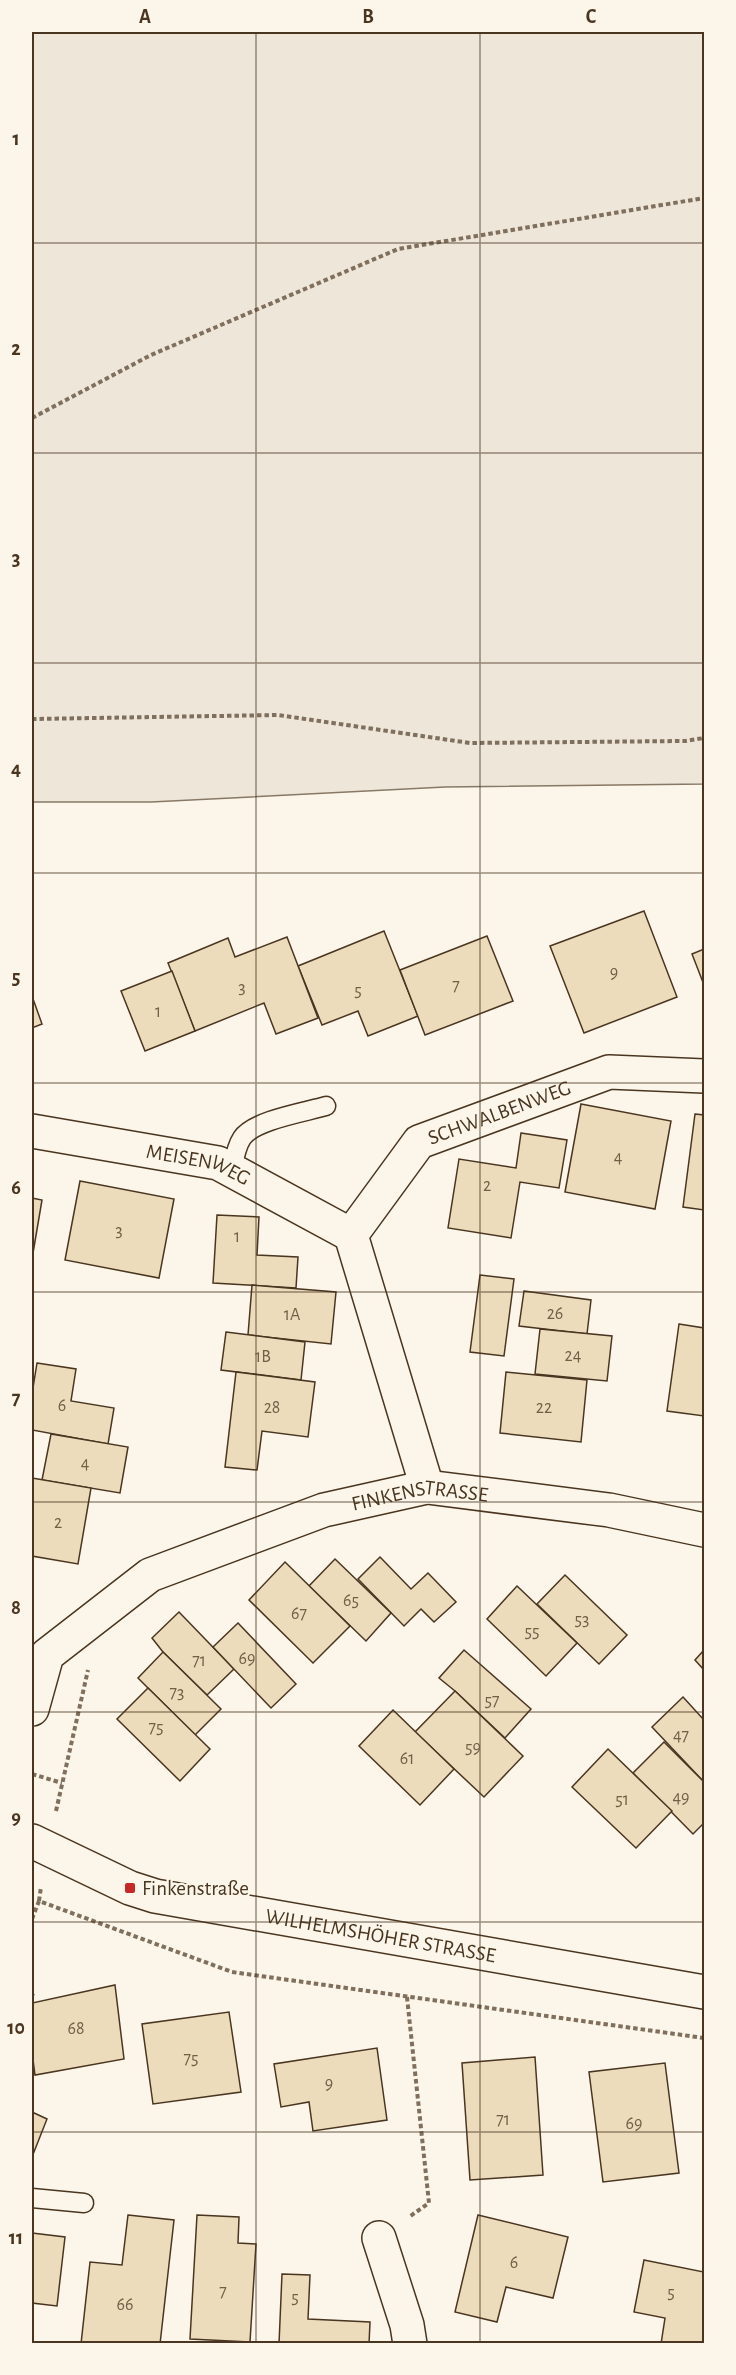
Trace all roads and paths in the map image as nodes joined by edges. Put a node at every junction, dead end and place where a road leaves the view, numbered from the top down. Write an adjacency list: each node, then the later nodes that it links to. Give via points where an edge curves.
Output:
1 (705, 198): 2 (path, via 399,249 151,355)
2 (32, 418)
3 (32, 719): 4 (path, via 278,715 470,742)
4 (705, 738)
5 (705, 1076): 9 (street, SCHWALBENWEG, via 609,1072 419,1142)
6 (326, 1106): 8 (lane, via 270,1122 243,1136)
7 (32, 1131): 8 (street, MEISENWEG, via 218,1163)
8 (232, 1170): 9 (street, MEISENWEG)
9 (351, 1235): 10 (street)
10 (427, 1487): 11 (street, FINKENSTRASSE, via 609,1510); 12 (street, FINKENSTRASSE, via 324,1510 150,1575)
11 (705, 1530)
12 (39, 1651): 13 (street); 15 (path, via 88,1669)
13 (32, 1709)
14 (32, 1774): 15 (path)
15 (62, 1783): 16 (path)
16 (40, 1844): 17 (path); 19 (street, WILHELMSHÖHER STRASSE, via 130,1888 155,1896)
17 (39, 1900): 18 (path); 20 (path, via 232,1972)
18 (32, 1918)
19 (705, 1992)
20 (407, 1997): 21 (path); 24 (path, via 429,2203)
21 (705, 2038)
22 (32, 2198): 23 (lane)
23 (84, 2203)
24 (379, 2238): 25 (street)
25 (410, 2343)

